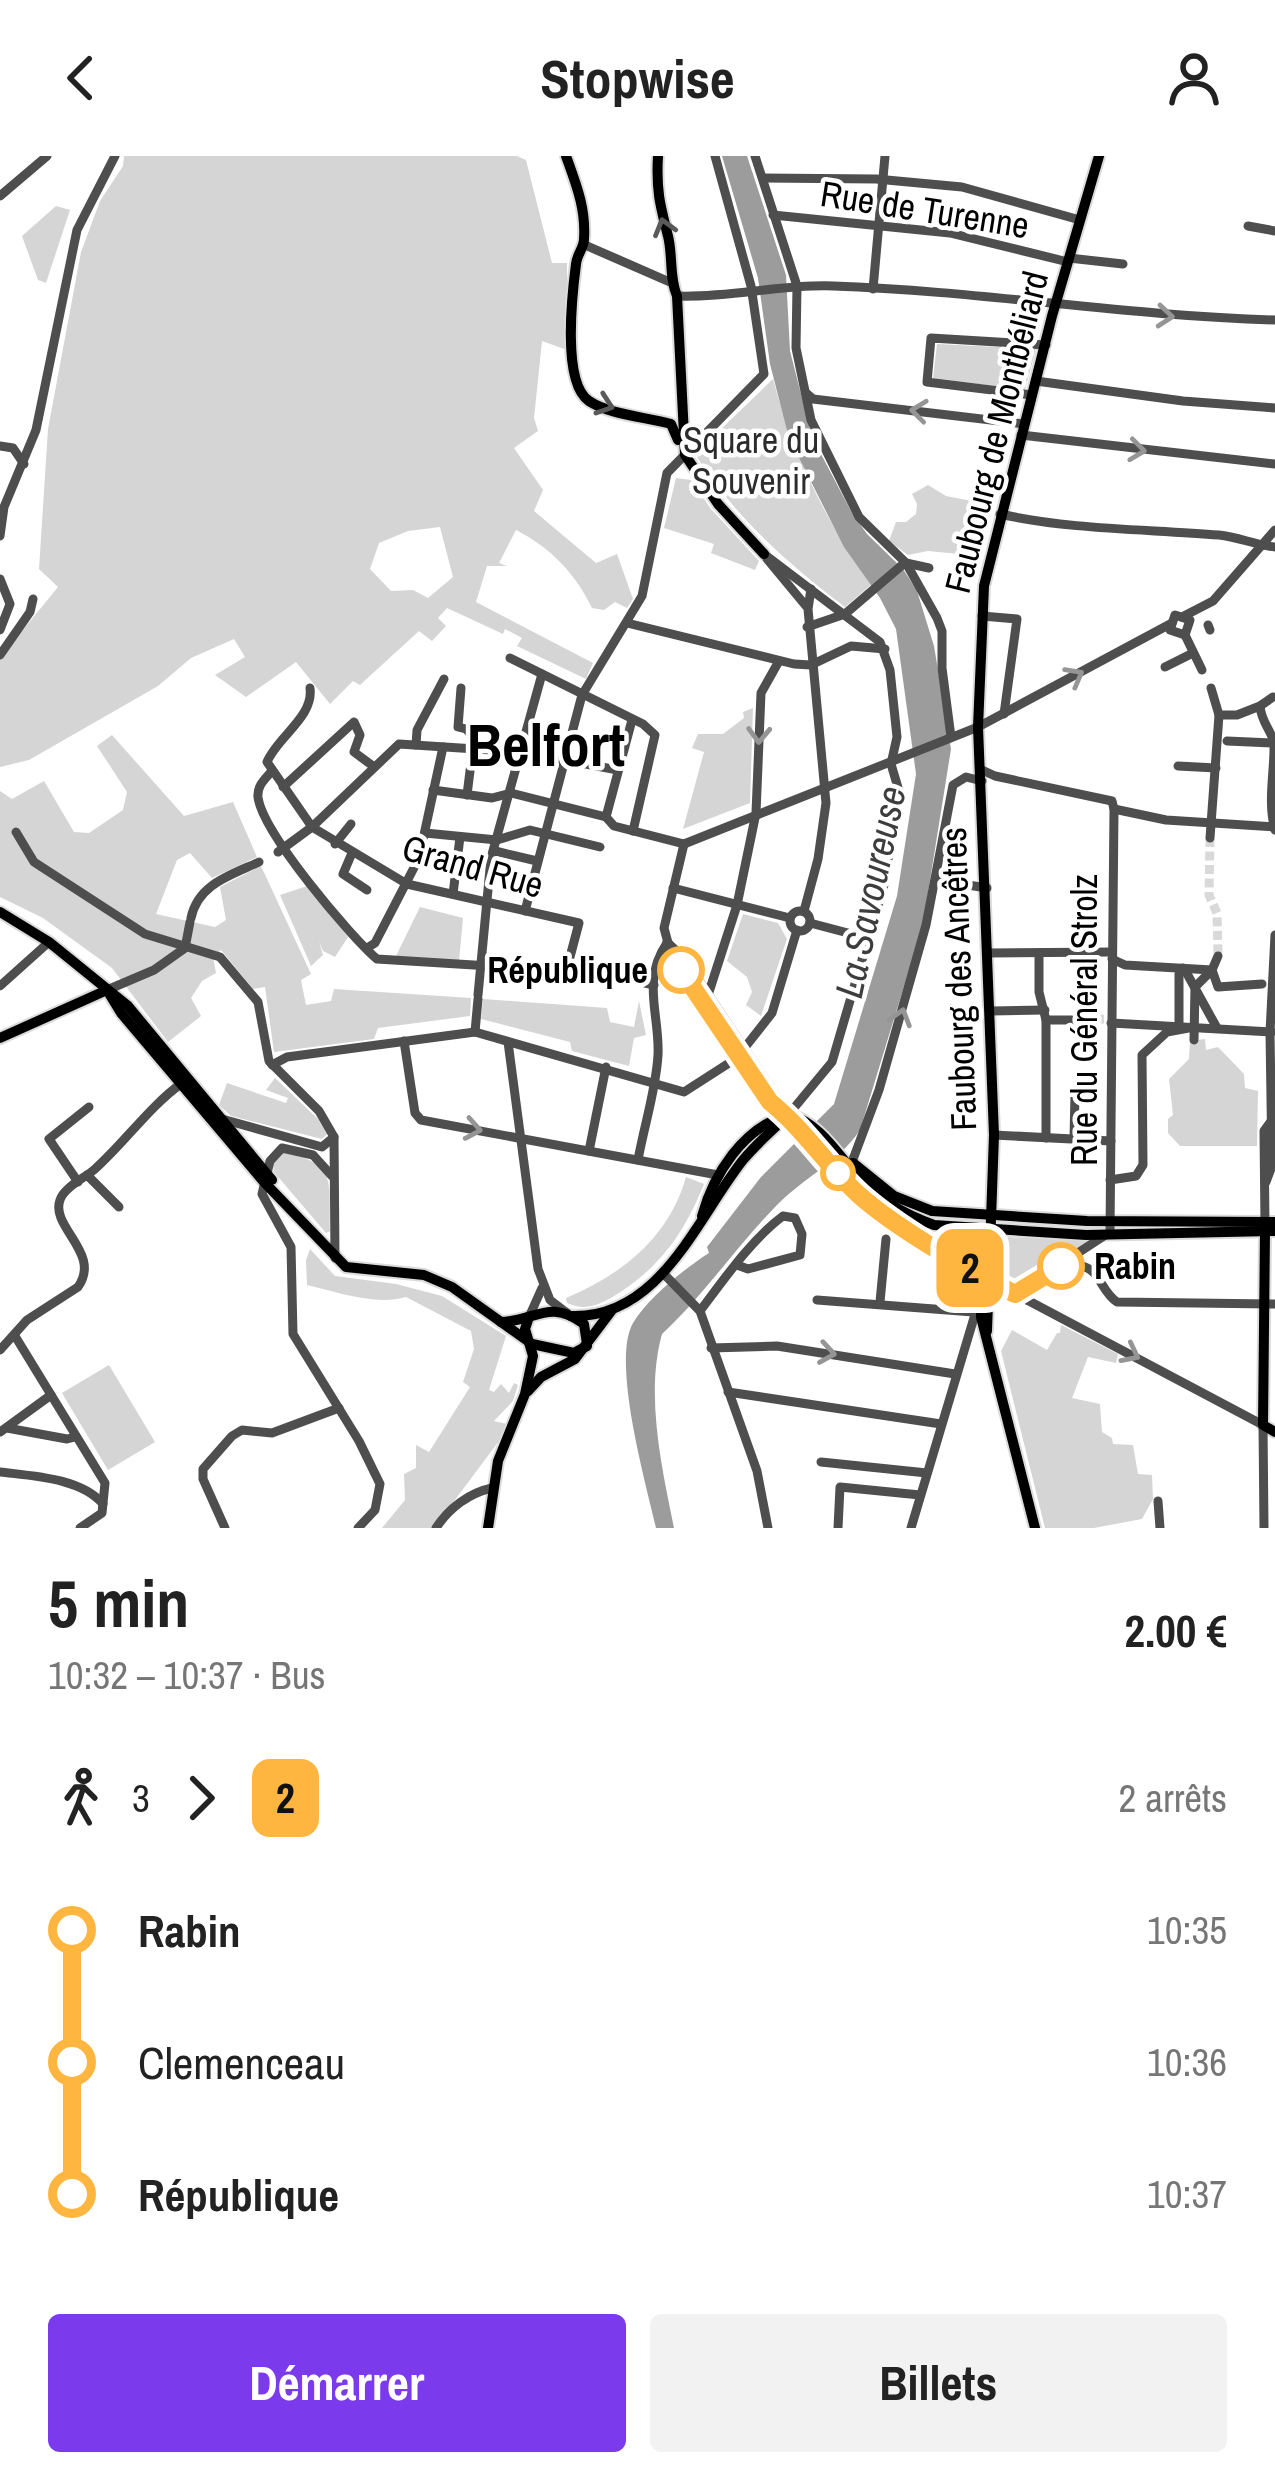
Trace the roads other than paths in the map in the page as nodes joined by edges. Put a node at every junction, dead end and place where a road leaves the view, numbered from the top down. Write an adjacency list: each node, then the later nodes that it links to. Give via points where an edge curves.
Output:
1 (47, 156): 11 (street)
2 (116, 156): 37 (street, via 77,230)
3 (566, 156): 17 (main road, via 583,201)
4 (658, 156): 20 (main road, one-way to 4, via 657,204)
5 (715, 156): 23 (street)
6 (755, 156): 9 (street)
7 (885, 156): 10 (street)
8 (1099, 156): 13 (main road, Faubourg de Montbéliard)
9 (763, 178): 10 (street); 12 (street)
10 (883, 180): 13 (street, via 962,188); 14 (street)
11 (0, 196)
12 (773, 214): 14 (street, Rue de Turenne); 21 (street)
13 (1080, 220): 18 (main road, Faubourg de Montbéliard)
14 (880, 223): 18 (street, Rue de Turenne); 22 (street)
15 (1248, 226): 16 (street)
16 (1275, 231)
17 (585, 245): 20 (street); 33 (main road, one-way to 33, via 574,300 571,369 578,388 592,403)
18 (1068, 260): 19 (street, Rue de Turenne); 25 (main road, Faubourg de Montbéliard)
19 (1123, 264)
20 (672, 284): 24 (main road)
21 (793, 286): 22 (street); 23 (street); 30 (street)
22 (873, 289): 25 (street)
23 (755, 290): 24 (street); 36 (street, via 764,374)
24 (677, 296): 32 (main road)
25 (1056, 303): 26 (street, one-way to 26); 27 (main road, Faubourg de Montbéliard)
26 (1275, 320)
27 (1046, 345): 28 (main road, Faubourg de Montbéliard); 29 (street, via 931,338 927,382)
28 (1036, 381): 29 (main road, Faubourg de Montbéliard); 31 (street)
29 (1032, 395): 34 (main road, Faubourg de Montbéliard)
30 (809, 396): 34 (street, one-way to 30); 45 (street, via 813,426 846,495)
31 (1275, 408)
32 (680, 414): 33 (street); 36 (main road)
33 (658, 419): 36 (main road, via 674,427)
34 (1023, 429): 38 (street, one-way to 38); 39 (main road, Faubourg de Montbéliard)
35 (0, 446): 37 (street, via 14,448)
36 (684, 452): 44 (main road); 54 (street, via 667,473 642,596)
37 (24, 464): 41 (street)
38 (1275, 464)
39 (1000, 514): 42 (street); 52 (main road, Faubourg de Montbéliard)
40 (1275, 530): 42 (street)
41 (0, 531)
42 (1261, 546): 43 (street); 53 (street, via 1205,620)
43 (1275, 547)
44 (764, 554): 48 (street); 50 (street)
45 (903, 564): 46 (street); 51 (street); 79 (street, via 942,631)
46 (929, 568)
47 (0, 579): 56 (street, via 10,604)
48 (811, 589): 50 (street); 51 (street)
49 (33, 598): 59 (street)
50 (808, 609): 55 (street)
51 (845, 614): 55 (street); 57 (street)
52 (982, 616): 75 (street, via 1017,619); 78 (main road, Faubourg de Montbéliard)
53 (1177, 620): 58 (street, via 1170,630 1185,635); 75 (street, one-way to 53)
54 (627, 622): 61 (street); 71 (street)
55 (810, 627): 62 (street)
56 (0, 630)
57 (885, 649): 62 (street, via 851,646); 87 (street, via 897,737)
58 (1193, 653): 63 (street); 64 (street)
59 (0, 655)
60 (510, 658): 65 (street)
61 (779, 661): 62 (street); 101 (street, one-way to 101, via 761,693)
62 (815, 662): 95 (street)
63 (1165, 667)
64 (1202, 670)
65 (542, 674): 71 (street); 85 (street)
66 (444, 679): 70 (street)
67 (1224, 687): 76 (street, via 1213,694)
68 (310, 688): 92 (street, via 309,705 269,755)
69 (461, 688): 74 (street)
70 (435, 695): 74 (street); 82 (street)
71 (582, 695): 77 (street); 86 (street)
72 (1274, 695): 73 (street)
73 (1260, 706): 76 (street); 81 (street)
74 (459, 708): 84 (street, via 458,727)
75 (1004, 714): 78 (street)
76 (1219, 715): 90 (street)
77 (632, 720): 91 (street); 107 (street, via 651,730 655,745)
78 (978, 727): 79 (street); 93 (main road, Faubourg des Ancêtres)
79 (951, 737): 87 (street)
80 (1227, 741): 81 (street)
81 (1274, 743): 103 (street)
82 (416, 745): 83 (street); 88 (street, via 395,745)
83 (446, 747): 84 (street); 96 (street)
84 (479, 747): 85 (street); 98 (street)
85 (521, 752): 86 (street); 97 (street)
86 (566, 757): 91 (street); 99 (street)
87 (892, 760): 95 (street); 136 (street, via 899,791)
88 (374, 766): 94 (street, via 354,752 354,722); 106 (street)
89 (1178, 766): 90 (street)
90 (1216, 768): 105 (street)
91 (618, 770): 102 (street)
92 (271, 772): 94 (street, Grand Rue); 117 (street, via 258,789 260,804)
93 (982, 775): 100 (street); 121 (street, via 953,785); 123 (main road, Faubourg des Ancêtres)
94 (287, 784): 106 (street, Grand Rue)
95 (825, 786): 101 (street); 130 (street)
96 (434, 790): 98 (street); 109 (street)
97 (511, 794): 98 (street); 99 (street); 113 (street)
98 (467, 795)
99 (554, 803): 102 (street); 110 (street)
100 (1113, 805): 105 (street); 143 (street, Rue du Général Strolz)
101 (756, 814): 115 (street); 128 (street)
102 (610, 821): 107 (street)
103 (1274, 823): 105 (street)
104 (351, 824): 114 (street)
105 (1212, 824): 112 (street)
106 (312, 827): 114 (street, Grand Rue); 117 (street)
107 (634, 831): 115 (street)
108 (16, 832): 139 (street, via 34,862 146,934)
109 (424, 832): 111 (street); 122 (street)
110 (545, 834): 113 (street, via 530,830); 116 (street); 119 (street)
111 (460, 837): 113 (street); 126 (street)
112 (1210, 838)
113 (493, 843): 119 (street); 127 (street)
114 (335, 844): 118 (street, Grand Rue)
115 (684, 844): 124 (street)
116 (601, 847)
117 (282, 850): 140 (street)
118 (352, 853): 122 (street, Grand Rue); 125 (street, via 343,869)
119 (537, 861): 129 (street)
120 (260, 862): 139 (street, via 199,897)
121 (938, 873): 123 (street); 193 (street, one-way to 121, via 901,1017)
122 (407, 884): 126 (street, Grand Rue); 140 (street)
123 (987, 888): 141 (main road, Faubourg des Ancêtres)
124 (673, 889): 128 (street); 138 (street)
125 (367, 890)
126 (453, 894): 127 (street, Grand Rue)
127 (488, 902): 129 (street, Grand Rue); 146 (street)
128 (737, 904): 132 (street); 156 (street)
129 (525, 910): 149 (street, Grand Rue, via 579,923)
130 (803, 911): 132 (street); 133 (street)
131 (0, 912): 137 (main road)
132 (790, 918): 134 (street)
133 (809, 923): 134 (street); 136 (street)
134 (797, 930): 172 (street, via 772,1013)
135 (1275, 935): 154 (street)
136 (867, 938): 182 (street, via 832,1062)
137 (49, 942): 151 (street); 155 (main road)
138 (667, 942): 145 (street); 150 (street); 156 (street)
139 (186, 944): 155 (street, via 154,970); 173 (street, via 220,957 258,1002)
140 (367, 948): 146 (street, via 385,961)
141 (989, 953): 142 (street); 158 (main road, Faubourg des Ancêtres)
142 (1039, 953): 143 (street); 160 (street)
143 (1112, 956): 147 (street, via 1125,965); 162 (street, Rue du Général Strolz)
144 (1218, 956): 148 (street)
145 (674, 960): 150 (street); 172 (street)
146 (481, 967): 149 (street); 166 (street)
147 (1184, 969): 148 (street); 152 (street); 165 (street)
148 (1212, 970): 152 (street); 153 (street)
149 (566, 972): 150 (street)
150 (654, 985): 176 (street)
151 (0, 986)
152 (1195, 987): 157 (street); 159 (street)
153 (1218, 987): 154 (street); 157 (street)
154 (1270, 987): 167 (street)
155 (107, 990): 168 (main road); 177 (main road); 178 (main road)
156 (709, 993): 172 (street)
157 (1204, 1003): 159 (street); 164 (street)
158 (991, 1011): 160 (street); 185 (main road, Faubourg des Ancêtres)
159 (1195, 1013): 163 (street)
160 (1046, 1015): 161 (street); 187 (street)
161 (1084, 1020)
162 (1109, 1021): 165 (street); 190 (street, Rue du Général Strolz)
163 (1195, 1028): 164 (street); 165 (street); 169 (street)
164 (1217, 1028): 167 (street)
165 (1178, 1029): 198 (street, via 1142,1055 1143,1165 1136,1176)
166 (475, 1032): 170 (street); 171 (street)
167 (1272, 1032): 175 (street)
168 (0, 1037)
169 (1194, 1040)
170 (404, 1041): 173 (street); 188 (street, one-way to 188, via 421,1120)
171 (508, 1042): 174 (street); 188 (street)
172 (743, 1051): 176 (street, via 691,1091); 182 (street)
173 (272, 1064): 186 (street)
174 (606, 1067): 176 (street); 191 (street)
175 (1272, 1079): 184 (street)
176 (653, 1082): 192 (street)
177 (180, 1083): 178 (street); 181 (main road); 197 (street)
178 (196, 1088): 183 (main road)
179 (1075, 1094): 189 (street)
180 (89, 1107): 197 (street, via 49,1138)
181 (202, 1109): 183 (street); 195 (main road)
182 (789, 1114): 193 (main road); 194 (main road, via 763,1122); 201 (main road, via 743,1160)
183 (222, 1119): 186 (street, via 322,1147); 195 (main road)
184 (1274, 1120): 196 (street, via 1264,1132)
185 (994, 1135): 187 (street); 202 (main road, Faubourg des Ancêtres)
186 (334, 1136): 199 (street)
187 (1046, 1138): 189 (street)
188 (521, 1139): 191 (street); 210 (street)
189 (1074, 1139): 190 (street)
190 (1111, 1142): 198 (street, Rue du Général Strolz)
191 (589, 1151): 192 (street)
192 (638, 1160): 194 (street)
193 (841, 1160): 202 (main road, via 913,1206); 209 (street, via 862,1198)
194 (718, 1175): 201 (main road)
195 (265, 1177): 199 (street, via 276,1152 288,1147 313,1155); 206 (main road); 232 (street, via 264,1201 291,1247 293,1334)
196 (1270, 1178): 204 (street)
197 (82, 1179): 200 (street); 223 (street, via 59,1209 84,1260 83,1279)
198 (1110, 1180): 203 (street, Rue du Général Strolz)
199 (334, 1181): 206 (street)
200 (119, 1207)
201 (700, 1222): 208 (main road)
202 (988, 1223): 203 (main road); 209 (main road, Faubourg des Ancêtres, via 993,1242)
203 (1110, 1226): 204 (main road); 211 (street)
204 (1270, 1226): 215 (main road)
205 (886, 1239): 214 (street)
206 (335, 1258): 221 (main road, via 346,1267 439,1281)
207 (737, 1265): 207 (street, via 771,1225 791,1215 798,1222 803,1251 748,1269); 217 (street)
208 (667, 1277): 217 (street); 218 (main road)
209 (985, 1278): 211 (street); 216 (main road, Faubourg des Ancêtres); 222 (main road, Faubourg des Ancêtres)
210 (542, 1288): 219 (street); 220 (street)
211 (1015, 1294): 213 (street)
212 (817, 1300): 214 (street)
213 (1028, 1300): 215 (street, via 1081,1266 1117,1302); 234 (street, one-way to 234)
214 (880, 1303): 216 (street)
215 (1270, 1304): 234 (main road)
216 (976, 1306): 222 (main road, Faubourg des Ancêtres); 228 (street)
217 (697, 1308): 226 (street)
218 (614, 1309): 219 (main road); 225 (main road)
219 (571, 1316): 220 (main road, via 542,1310); 225 (main road, via 584,1324)
220 (529, 1317): 221 (main road); 224 (main road)
221 (501, 1322): 224 (main road)
222 (987, 1331): 252 (main road)
223 (15, 1336): 227 (street); 231 (street)
224 (532, 1344): 225 (main road, via 574,1353); 230 (main road)
225 (587, 1346): 230 (main road)
226 (711, 1348): 228 (street, one-way to 228, via 777,1346); 229 (street)
227 (0, 1350)
228 (955, 1374): 233 (street)
229 (728, 1392): 233 (street); 249 (street)
230 (525, 1394): 240 (main road)
231 (51, 1395): 235 (street); 236 (street)
232 (339, 1408): 245 (street, via 272,1433 232,1436 202,1479); 246 (street, via 380,1484 375,1510)
233 (941, 1424): 239 (street)
234 (1269, 1429): 254 (street)
235 (3, 1430): 236 (street)
236 (75, 1437): 243 (street, via 105,1483)
237 (821, 1462): 239 (street)
238 (0, 1472): 243 (street, via 74,1485)
239 (927, 1473): 241 (street)
240 (492, 1488): 247 (street, via 475,1492); 248 (main road)
241 (920, 1495): 250 (street, via 840,1486); 251 (street)
242 (1158, 1502): 253 (street)
243 (103, 1504): 244 (street, via 98,1519)
244 (80, 1528)
245 (225, 1528)
246 (358, 1528)
247 (436, 1528)
248 (488, 1528)
249 (768, 1528)
250 (838, 1528)
251 (911, 1528)
252 (1035, 1528)
253 (1160, 1528)
254 (1264, 1528)

